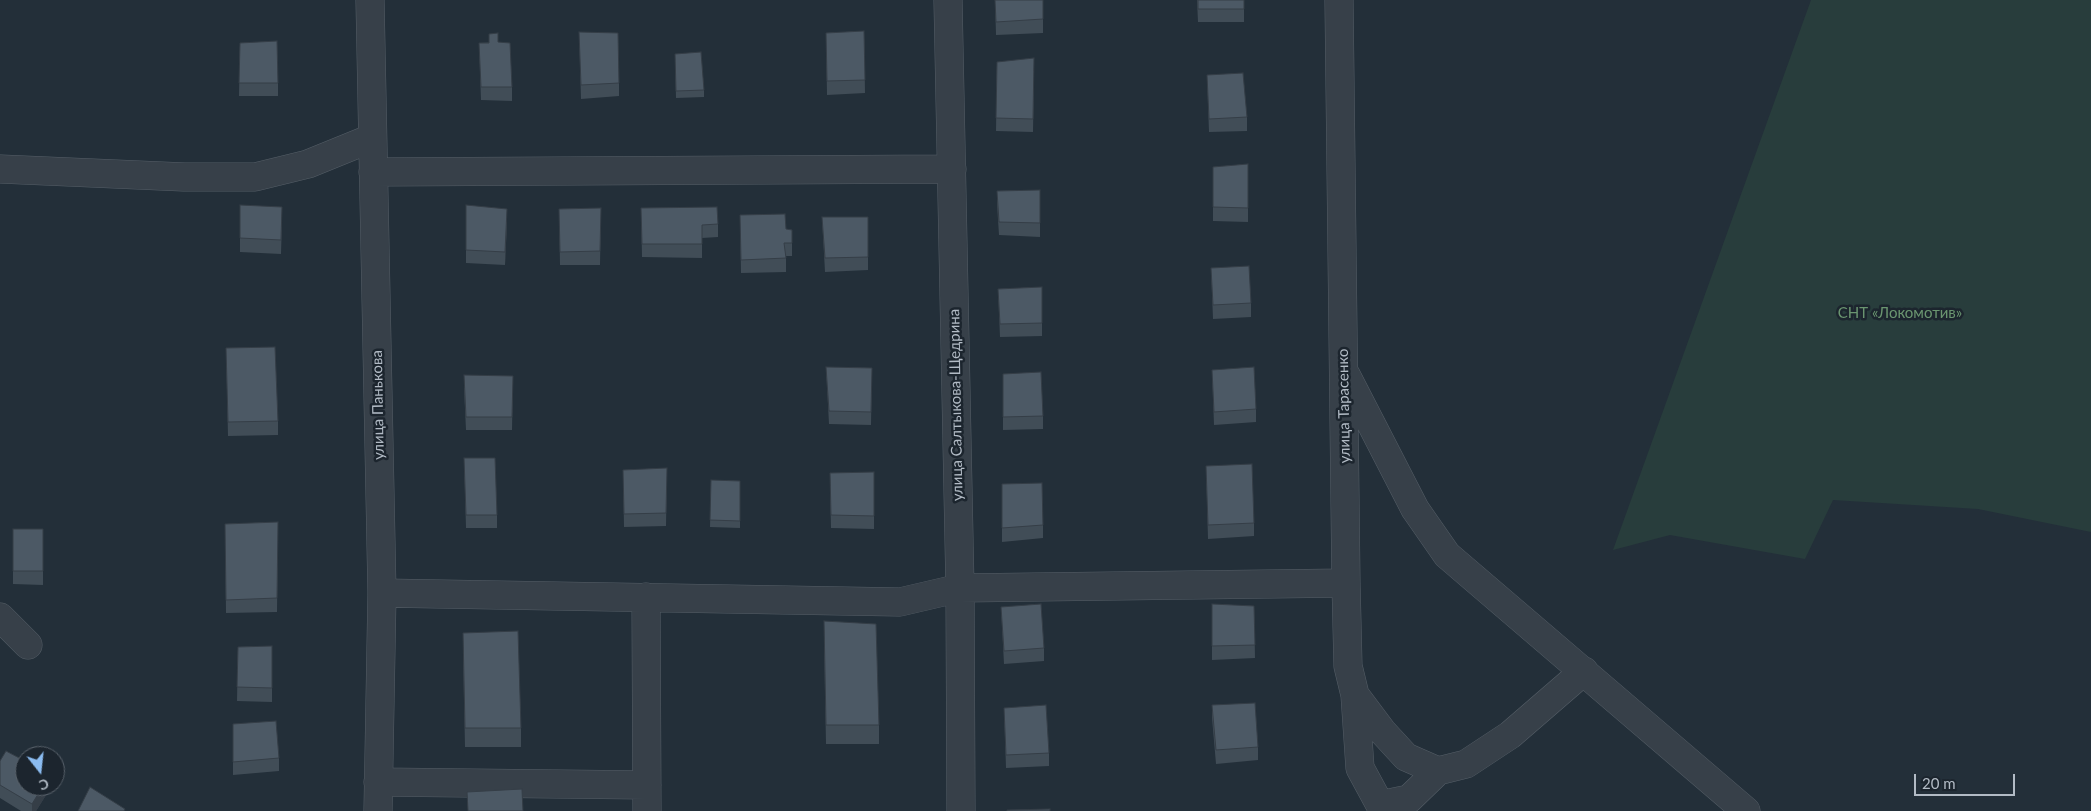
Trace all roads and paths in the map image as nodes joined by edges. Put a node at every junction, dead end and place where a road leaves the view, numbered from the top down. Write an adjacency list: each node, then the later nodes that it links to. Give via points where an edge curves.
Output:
1 (370, 0): 4 (street, улица Панькова)
2 (948, 0): 6 (street, улица Салтыкова-Щедрина)
3 (1339, 0): 8 (street, улица Тарасенко)
4 (372, 138): 5 (street, via 308,164 255,177); 7 (street, улица Панькова)
5 (0, 169)
6 (952, 169): 7 (street); 10 (street, улица Салтыкова-Щедрина)
7 (373, 172): 11 (street, улица Панькова)
8 (1344, 370): 9 (street, улица Тарасенко); 15 (street, via 1415,509 1447,555)
9 (1346, 583): 10 (street); 16 (street, улица Тарасенко, via 1348,666)
10 (960, 588): 12 (street, via 900,602); 21 (street, улица Салтыкова-Щедрина)
11 (382, 593): 12 (street); 18 (street, улица Панькова)
12 (646, 597): 19 (street)
13 (0, 618): 14 (street)
14 (28, 645)
15 (1584, 671): 17 (street, via 1510,735 1466,764); 22 (street)
16 (1356, 695): 17 (street, via 1406,757); 17 (street, улица Тарасенко, via 1360,768 1380,805 1409,799)
17 (1438, 771)
18 (378, 782): 19 (street); 20 (street, улица Панькова)
19 (647, 798)
20 (378, 811)
21 (961, 811)
22 (1746, 811)

